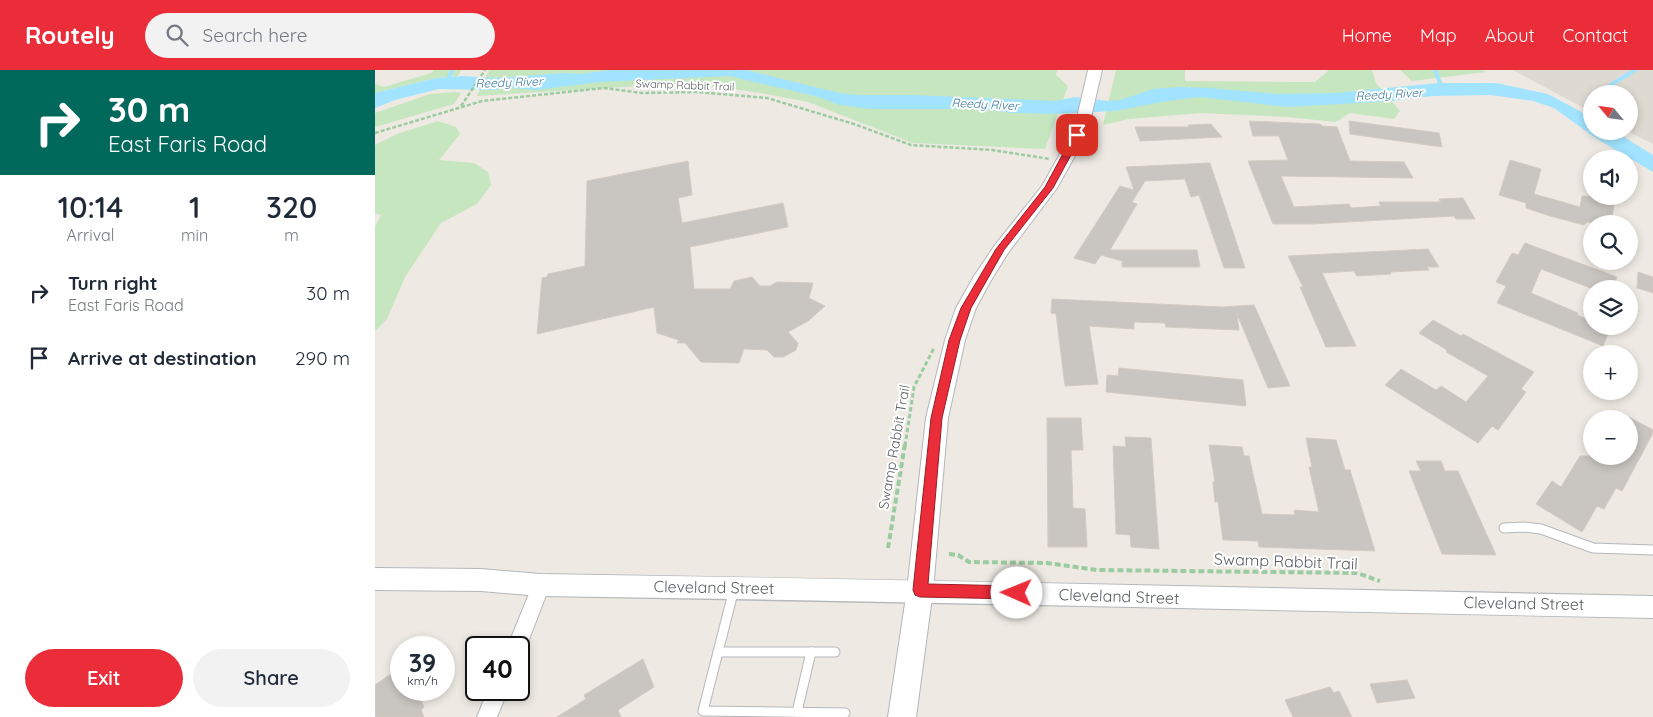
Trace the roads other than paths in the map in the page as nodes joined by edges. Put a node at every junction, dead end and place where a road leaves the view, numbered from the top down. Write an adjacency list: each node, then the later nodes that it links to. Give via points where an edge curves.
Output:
1 (1095, 70): 7 (main road, via 1082,126 1066,158 1049,188 1001,249 981,281 966,308 955,340 937,418)
2 (1504, 528): 3 (lane, via 1541,529 1593,548)
3 (1653, 550)
4 (375, 579): 5 (street, Cleveland Street, via 481,580)
5 (541, 585): 6 (street, Cleveland Street); 9 (street)
6 (735, 588): 7 (street, Cleveland Street); 10 (lane)
7 (920, 590): 8 (street, Cleveland Street); 18 (main road)
8 (1653, 607)
9 (521, 636)
10 (718, 652): 11 (lane); 16 (lane)
11 (811, 652): 12 (lane); 14 (lane)
12 (835, 652)
13 (494, 701): 17 (street)
14 (797, 712): 15 (lane); 16 (lane)
15 (845, 713)
16 (703, 714)
17 (487, 717)
18 (902, 717)

